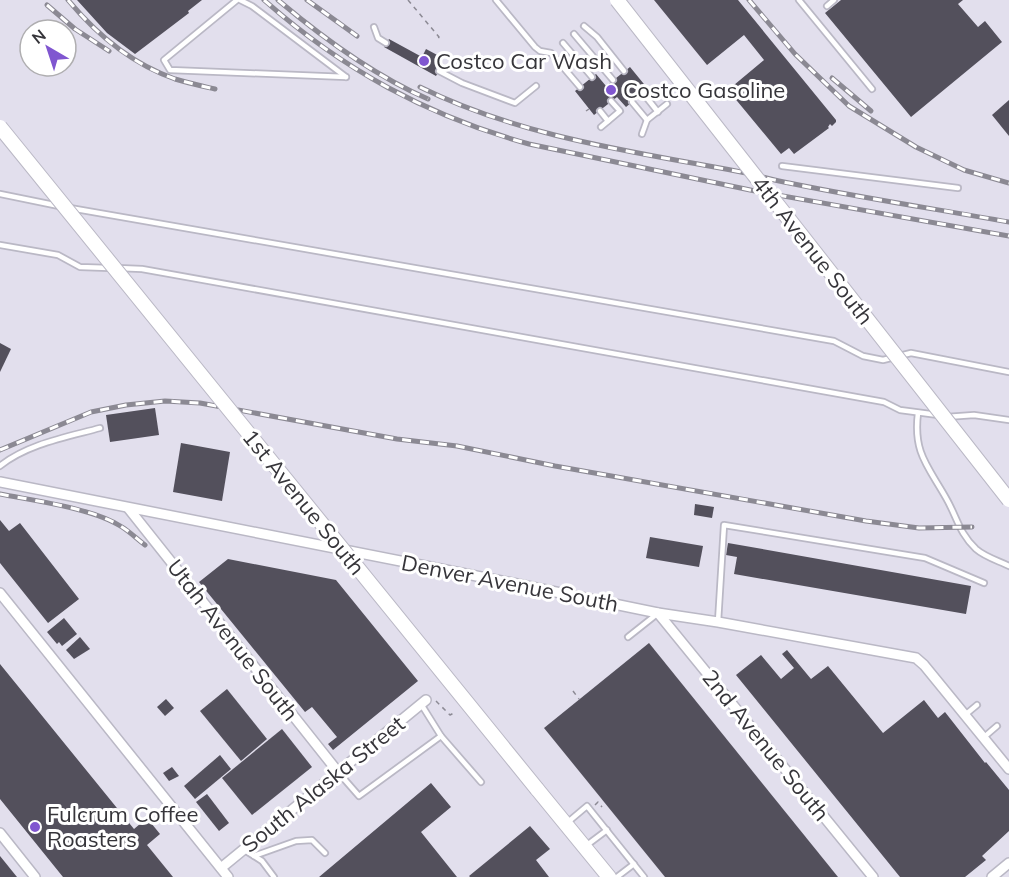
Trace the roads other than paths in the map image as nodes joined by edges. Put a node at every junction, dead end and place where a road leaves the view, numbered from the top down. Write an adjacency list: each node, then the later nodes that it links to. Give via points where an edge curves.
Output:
1 (238, 0): 1 (lane, via 252,6 346,77 170,70 164,60)
2 (496, 0): 17 (lane, via 535,47 551,52)
3 (617, 0): 40 (main road, 4th Avenue South, bridge)
4 (799, 0): 18 (lane)
5 (834, 0): 6 (lane)
6 (827, 6)
7 (584, 26): 13 (lane)
8 (374, 27): 10 (lane, via 378,38)
9 (574, 34): 15 (lane)
10 (386, 43)
11 (563, 43): 14 (lane)
12 (439, 71): 16 (lane, via 515,103)
13 (624, 71)
14 (592, 77)
15 (613, 80)
16 (536, 86)
17 (580, 87)
18 (872, 89)
19 (643, 93): 24 (lane)
20 (611, 101): 26 (lane, via 620,111)
21 (632, 102): 25 (lane)
22 (667, 104): 24 (lane)
23 (600, 111): 26 (lane)
24 (658, 112): 25 (lane)
25 (647, 120): 29 (lane)
26 (608, 121): 28 (lane)
27 (0, 127): 57 (main road, 1st Avenue South, bridge)
28 (601, 127)
29 (642, 134)
30 (782, 166): 31 (lane)
31 (958, 188)
32 (0, 195): 34 (lane, via 834,341 863,356 883,360 912,353)
33 (0, 245): 35 (lane, via 58,255 80,267 142,269 884,402)
34 (1009, 372)
35 (918, 413): 36 (lane); 42 (lane, via 921,456 947,499 958,527 978,552)
36 (1009, 420)
37 (100, 428): 38 (lane, via 28,450)
38 (0, 466)
39 (0, 482): 41 (street, Denver Avenue South)
40 (1009, 500)
41 (129, 509): 45 (street, Denver Avenue South); 55 (street, Utah Avenue South)
42 (1009, 566)
43 (984, 583): 46 (lane, via 925,558 724,525)
44 (0, 592): 66 (street)
45 (658, 613): 46 (street, Denver Avenue South); 47 (lane); 73 (street, 2nd Avenue South)
46 (718, 622): 50 (street, Denver Avenue South, via 916,658)
47 (628, 637)
48 (424, 702): 52 (lane); 55 (street, South Alaska Street)
49 (977, 705): 50 (lane)
50 (965, 715): 53 (street)
51 (997, 726): 53 (lane)
52 (441, 736): 55 (lane, via 359,796); 56 (lane)
53 (983, 738): 54 (street)
54 (1009, 769)
55 (338, 772): 61 (street, South Alaska Street)
56 (482, 782)
57 (566, 824): 58 (lane, via 587,806); 60 (main road, 1st Avenue South)
58 (607, 830): 60 (lane); 65 (lane)
59 (0, 833): 67 (street)
60 (585, 847): 70 (main road, 1st Avenue South)
61 (243, 849): 63 (lane); 66 (street, South Alaska Street)
62 (325, 853): 63 (lane, via 312,840 296,841)
63 (254, 856): 69 (lane)
64 (1009, 863): 74 (street)
65 (634, 864): 71 (lane); 72 (lane)
66 (221, 868): 68 (street)
67 (34, 877)
68 (228, 877)
69 (274, 877)
70 (609, 877)
71 (617, 877)
72 (644, 877)
73 (873, 877)
74 (992, 877)

